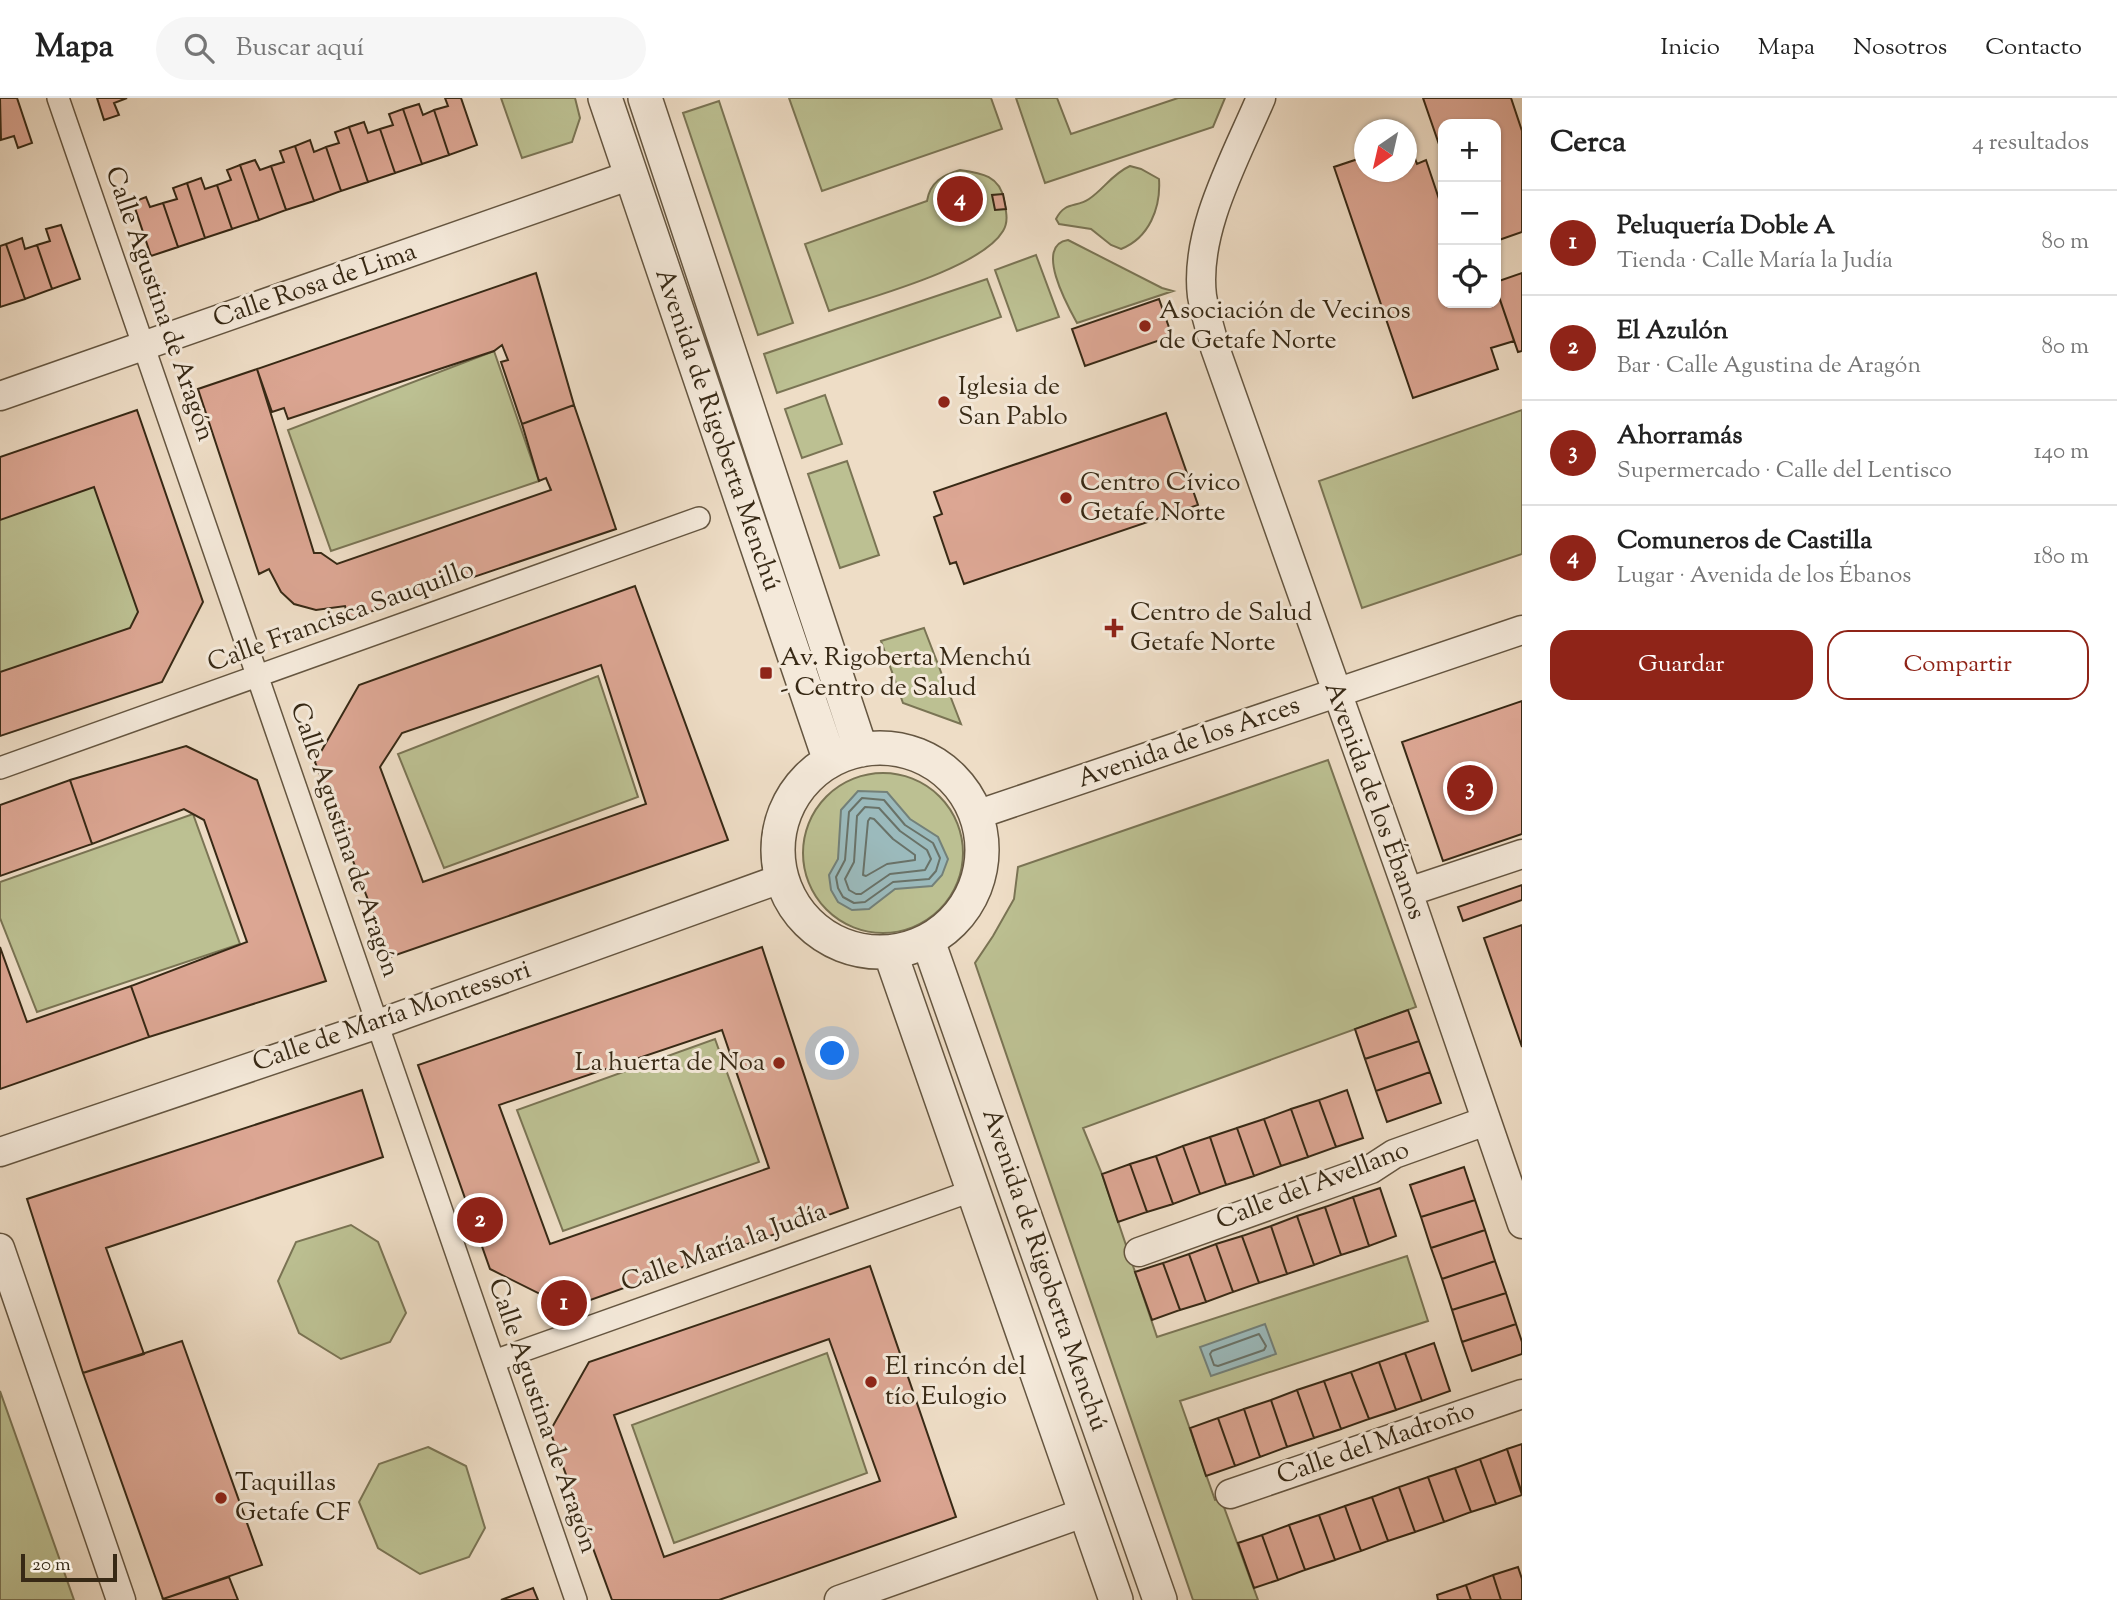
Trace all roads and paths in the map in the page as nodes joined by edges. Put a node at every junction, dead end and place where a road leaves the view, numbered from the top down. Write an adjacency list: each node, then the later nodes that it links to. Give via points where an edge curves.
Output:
1 (58, 98): 6 (street, Calle Agustina de Aragón)
2 (605, 98): 5 (street, Avenida de Rigoberta Menchú)
3 (645, 98): 12 (street, Avenida de Rigoberta Menchú)
4 (1261, 98): 11 (street, Avenida de los Ébanos, via 1210,220 1202,250 1202,296 1215,348)
5 (631, 175): 6 (street, Calle Rosa de Lima); 13 (street, Avenida de Rigoberta Menchú)
6 (144, 346): 7 (street, Calle Rosa de Lima); 10 (street, Calle Agustina de Aragón)
7 (0, 396)
8 (699, 518): 10 (street, Calle Francisca Sauquillo)
9 (1522, 630): 11 (street, Avenida de los Arces)
10 (258, 677): 14 (street, Calle Francisca Sauquillo); 21 (street, Calle Agustina de Aragón)
11 (1336, 694): 15 (street, Avenida de los Arces); 18 (street, Avenida de los Ébanos)
12 (861, 750): 13 (street); 15 (street, via 917,755 942,769 962,789)
13 (830, 761): 17 (street, via 804,782 788,806 779,835)
14 (0, 768)
15 (976, 815): 19 (street, via 982,843 981,872 970,900 952,923)
16 (1522, 853): 18 (street)
17 (783, 878): 20 (street, via 802,916 822,934 846,947); 21 (street, Calle de María Montessori)
18 (1408, 892): 22 (street, Avenida de los Ébanos)
19 (928, 941): 20 (street); 36 (street, Avenida de Rigoberta Menchú)
20 (890, 952): 24 (street, Avenida de Rigoberta Menchú)
21 (378, 1024): 23 (street, Calle de María Montessori); 28 (street, Calle Agustina de Aragón)
22 (1486, 1121): 25 (street, Avenida de los Ébanos); 27 (street, Calle del Avellano, via 1394,1154 1371,1169)
23 (0, 1152)
24 (974, 1190): 28 (street, Calle María la Judía); 31 (street, Avenida de Rigoberta Menchú)
25 (1522, 1224)
26 (0, 1248): 32 (street)
27 (1139, 1252)
28 (494, 1361): 33 (street, Calle Agustina de Aragón)
29 (1522, 1394): 30 (street, Calle del Madroño)
30 (1230, 1494)
31 (1086, 1512): 34 (street); 35 (street, Avenida de Rigoberta Menchú)
32 (121, 1600)
33 (576, 1600)
34 (839, 1600)
35 (1116, 1600)
36 (1160, 1600)

